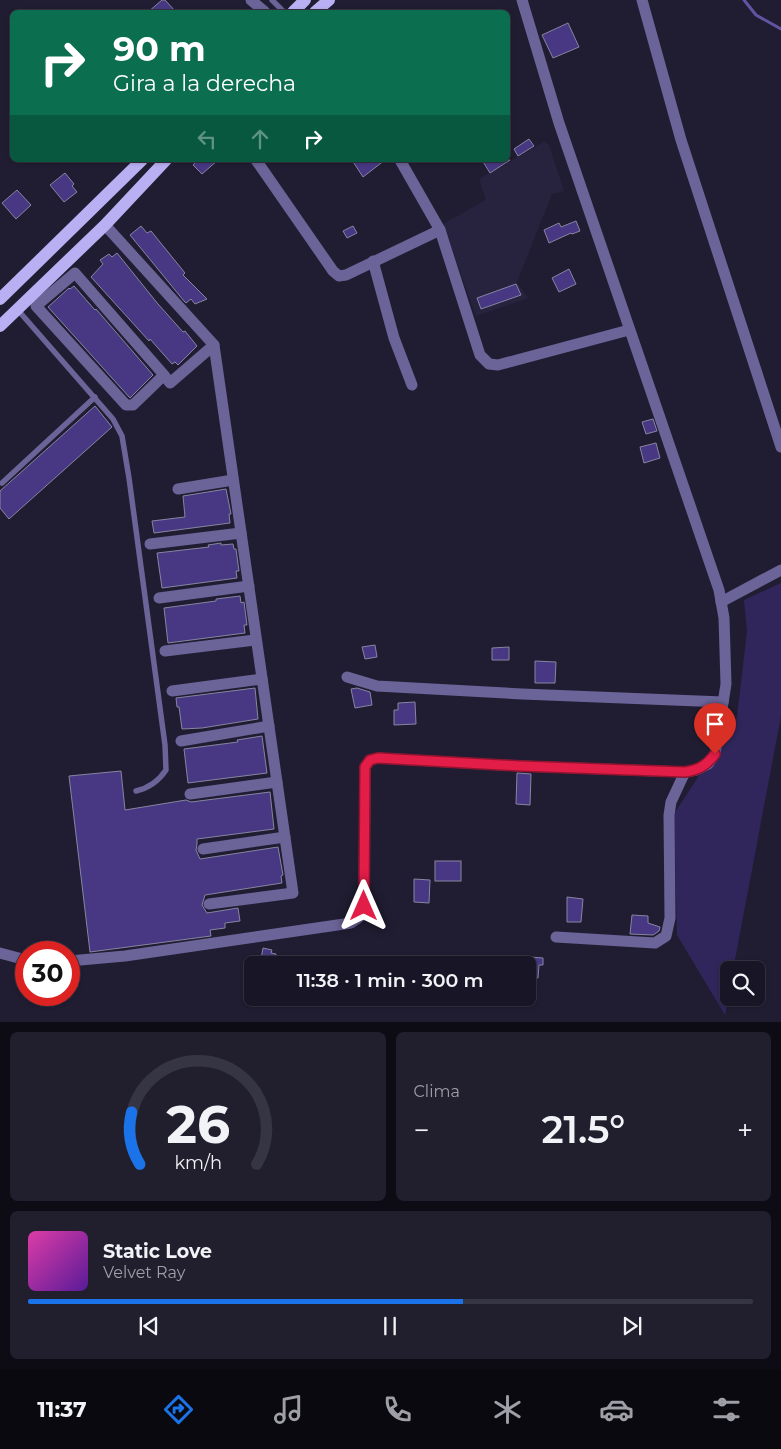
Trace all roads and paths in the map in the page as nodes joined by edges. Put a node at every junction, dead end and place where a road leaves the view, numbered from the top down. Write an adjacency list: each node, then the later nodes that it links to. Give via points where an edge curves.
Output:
1 (251, 0): 6 (street)
2 (272, 0): 7 (lane)
3 (329, 0): 8 (main road)
4 (522, 0): 19 (street)
5 (642, 0): 24 (street, via 681,140)
6 (263, 10)
7 (282, 10)
8 (317, 10)
9 (140, 162): 16 (main road)
10 (164, 162): 13 (main road)
11 (257, 162): 15 (street, via 333,271 339,276 346,275)
12 (401, 162): 14 (street)
13 (105, 225): 17 (main road); 20 (street)
14 (440, 230): 15 (street); 19 (street, via 480,355 489,364 498,365)
15 (373, 262): 22 (street, via 394,338)
16 (0, 299)
17 (17, 309): 18 (main road); 23 (lane)
18 (0, 326)
19 (629, 330): 33 (street)
20 (214, 346): 21 (street, via 170,383); 25 (street)
21 (164, 375): 21 (street, via 75,273 36,306 126,405 133,405)
22 (412, 385)
23 (95, 397): 26 (lane); 44 (lane, via 122,436 165,745 166,770 157,782)
24 (781, 447)
25 (234, 480): 27 (street); 28 (street)
26 (2, 483)
27 (178, 489)
28 (241, 533): 29 (street); 31 (street)
29 (150, 544)
30 (781, 570): 33 (street)
31 (249, 586): 32 (street); 34 (street)
32 (159, 598)
33 (721, 602): 39 (street, via 726,684)
34 (255, 640): 35 (street); 37 (street)
35 (165, 650)
36 (347, 677): 39 (street, via 377,686)
37 (262, 679): 38 (street); 40 (street)
38 (172, 691)
39 (723, 702): 42 (street, via 715,754 708,764)
40 (269, 726): 41 (street); 43 (street)
41 (181, 742)
42 (685, 772): 49 (street, via 671,802 669,815 670,918 666,936 655,943); 52 (street, via 370,760 365,767 364,906 361,916 351,923)
43 (278, 782): 45 (street); 46 (street)
44 (136, 791)
45 (190, 794)
46 (286, 837): 47 (street); 48 (street, via 293,893)
47 (203, 849)
48 (209, 904)
49 (556, 937)
50 (0, 953): 51 (street)
51 (15, 957)
52 (80, 960)

